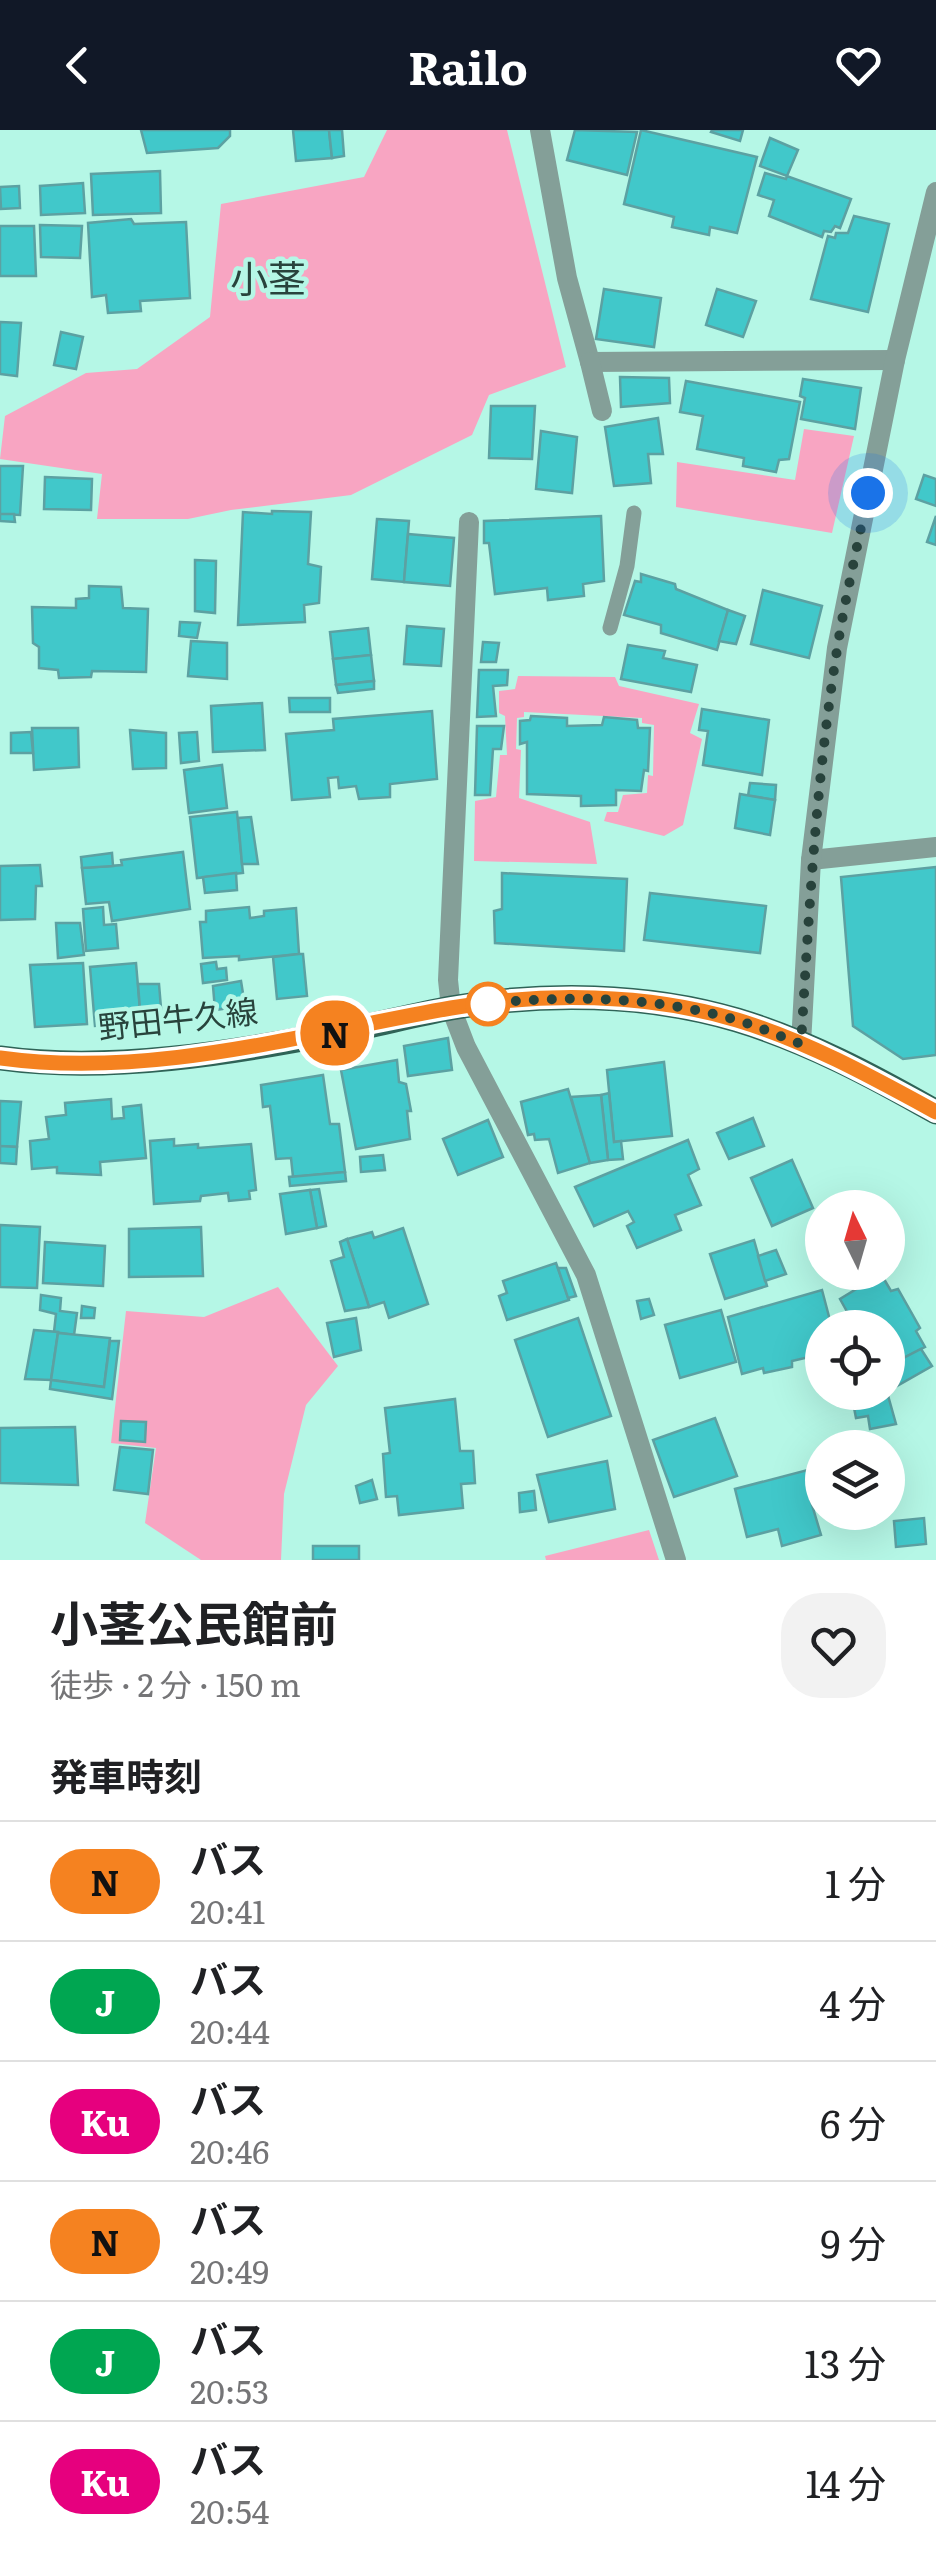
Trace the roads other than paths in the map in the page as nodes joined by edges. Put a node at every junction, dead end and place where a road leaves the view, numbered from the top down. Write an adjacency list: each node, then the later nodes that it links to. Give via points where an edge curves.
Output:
1 (540, 130): 4 (street, via 566,278)
2 (936, 192): 3 (street)
3 (895, 360): 4 (street); 10 (street, via 837,648)
4 (590, 362): 5 (street)
5 (602, 411)
6 (634, 513): 8 (lane)
7 (469, 522): 11 (street)
8 (610, 628)
9 (936, 847): 10 (street)
10 (812, 860): 12 (street)
11 (452, 1008): 12 (main road, 野田牛久線, via 517,1000 632,1001 738,1020); 13 (main road, 野田牛久線, via 320,1036 156,1058); 15 (street, via 586,1275)
12 (801, 1044): 14 (main road, 野田牛久線)
13 (0, 1058)
14 (936, 1112)
15 (676, 1560)

